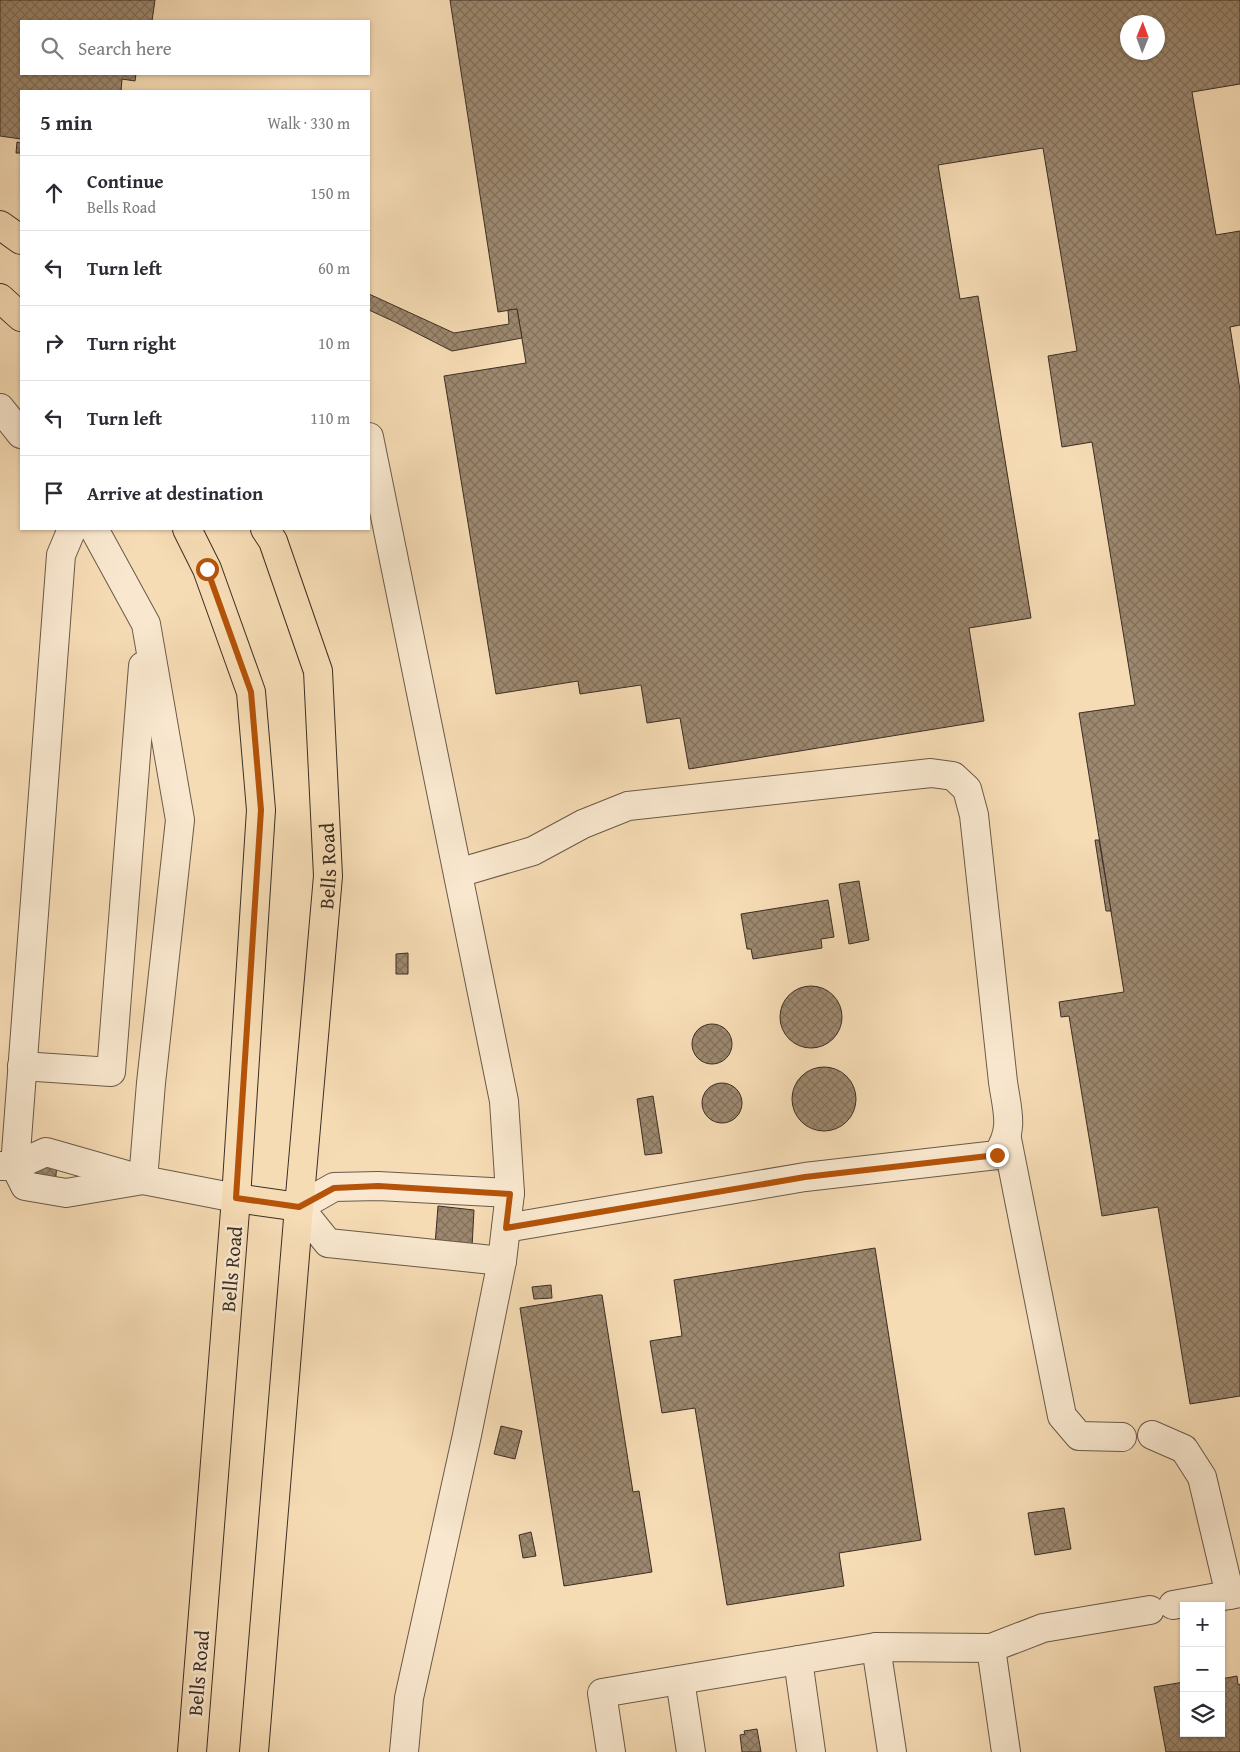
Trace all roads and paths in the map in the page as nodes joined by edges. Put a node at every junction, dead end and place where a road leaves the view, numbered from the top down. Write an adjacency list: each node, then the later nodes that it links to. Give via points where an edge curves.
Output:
1 (0, 225): 2 (main road)
2 (20, 239)
3 (0, 298): 4 (main road)
4 (20, 316)
5 (0, 408): 6 (lane)
6 (20, 433)
7 (370, 442): 13 (lane)
8 (72, 530): 14 (lane, via 61,556)
9 (95, 530): 12 (lane)
10 (188, 530): 19 (main road, Bells Road, via 207,569 251,692 261,810)
11 (266, 530): 20 (main road, Bells Road, via 318,671 324,773 328,876)
12 (146, 624): 14 (lane, via 110,1072); 17 (lane, via 180,820)
13 (458, 873): 15 (lane, via 533,851 583,824 628,806 931,773 953,776 967,789 974,815 1009,1124); 18 (lane, via 504,1102)
14 (22, 1066): 16 (lane)
15 (1007, 1139): 21 (lane, via 997,1155 805,1177); 24 (lane, via 1062,1416 1079,1436)
16 (8, 1166): 17 (lane, via 46,1152); 17 (lane, via 25,1186 66,1192)
17 (143, 1180): 19 (lane)
18 (510, 1194): 20 (lane, via 378,1186 334,1188); 21 (lane)
19 (236, 1198): 20 (main road); 30 (main road, Bells Road)
20 (299, 1207): 22 (lane, via 328,1243); 31 (main road, Bells Road)
21 (506, 1228): 22 (lane)
22 (502, 1261): 32 (lane, via 408,1698)
23 (1152, 1435): 25 (lane, via 1184,1449 1202,1477)
24 (1122, 1437)
25 (1235, 1594): 27 (lane, via 1043,1628)
26 (876, 1647): 27 (lane); 28 (lane); 36 (lane)
27 (991, 1648): 37 (lane)
28 (798, 1660): 29 (lane); 35 (lane)
29 (680, 1680): 33 (lane, via 602,1693); 34 (lane)
30 (192, 1752)
31 (254, 1752)
32 (404, 1752)
33 (611, 1752)
34 (691, 1752)
35 (811, 1752)
36 (892, 1752)
37 (1006, 1752)

